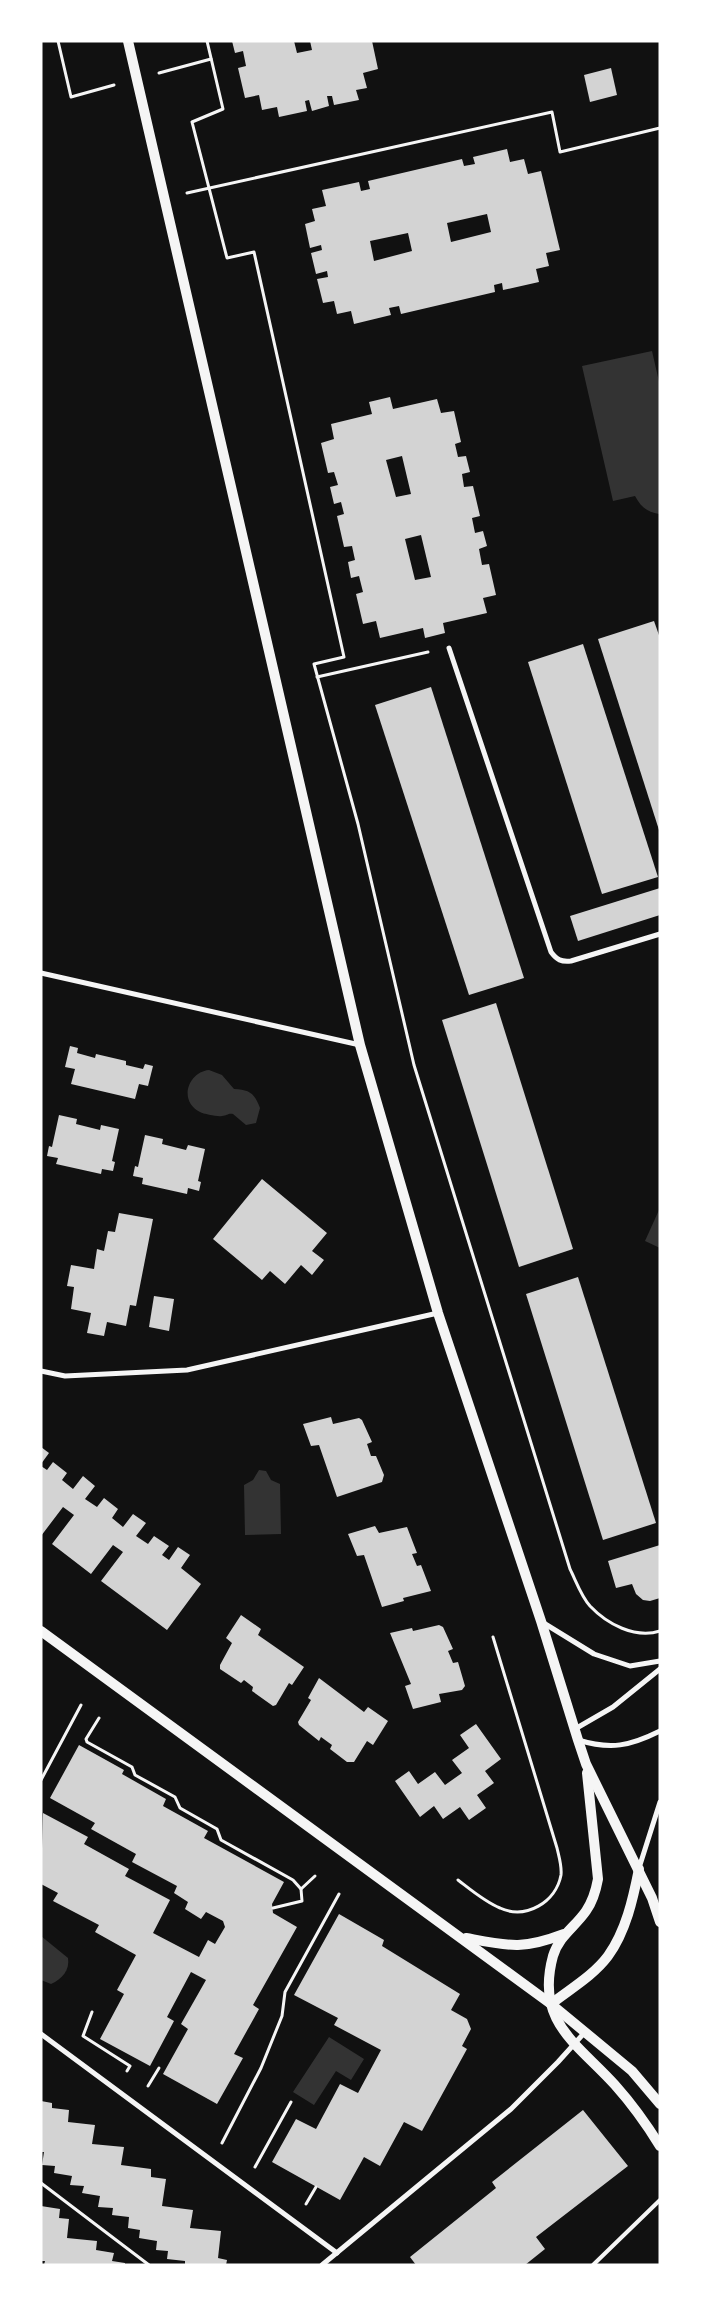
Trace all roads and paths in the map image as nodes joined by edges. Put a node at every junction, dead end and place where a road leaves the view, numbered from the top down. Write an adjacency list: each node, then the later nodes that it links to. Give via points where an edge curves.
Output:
1 (128, 41): 5 (main road)
2 (207, 41): 4 (path, via 224,109 192,122)
3 (660, 128): 4 (path, via 560,152 552,112)
4 (208, 188): 5 (path); 7 (path, via 227,258 254,252 344,657 314,664)
5 (164, 197): 10 (main road)
6 (449, 648): 7 (path); 8 (street, via 551,952 563,962 571,962)
7 (317, 677): 15 (path, via 358,824 414,1065 570,1569 590,1606 607,1621 640,1633)
8 (660, 934)
9 (41, 973): 10 (street)
10 (360, 1045): 11 (main road)
11 (438, 1313): 12 (street, via 187,1370 65,1376); 13 (main road)
12 (41, 1371)
13 (541, 1621): 17 (street, via 594,1654 630,1666); 21 (main road)
14 (41, 1631): 35 (main road)
15 (660, 1631)
16 (493, 1637): 29 (path, via 557,1848 561,1875 554,1892 547,1899 538,1907 520,1912 501,1909)
17 (660, 1661)
18 (660, 1668): 21 (street, via 613,1707)
19 (81, 1705): 25 (path)
20 (99, 1718): 30 (path, via 87,1742 132,1767 135,1775 175,1797 180,1808 216,1829 221,1840 293,1880)
21 (574, 1729): 23 (main road)
22 (660, 1731): 23 (street, via 642,1740 619,1745 600,1746)
23 (578, 1740): 24 (main road)
24 (586, 1764): 27 (main road); 34 (main road, via 598,1879 586,1911)
25 (41, 1780)
26 (660, 1802): 27 (street)
27 (639, 1869): 33 (main road); 36 (main road, via 623,1929 608,1956)
28 (315, 1876): 30 (path)
29 (458, 1880)
30 (301, 1889): 32 (path, via 302,1901)
31 (339, 1894): 47 (path, via 285,1992 282,2016 261,2068)
32 (273, 1908)
33 (660, 1922)
34 (564, 1934): 35 (main road, via 541,1943 519,1946); 36 (main road, via 553,1955 549,1980)
35 (462, 1937): 36 (main road)
36 (551, 2004): 38 (main road); 40 (main road, via 560,2026)
37 (92, 2012): 41 (path, via 83,2036)
38 (585, 2032): 40 (street); 45 (main road, via 632,2070)
39 (41, 2034): 51 (street)
40 (574, 2045): 46 (main road, via 614,2084); 51 (street, via 511,2109)
41 (112, 2055)
42 (159, 2068): 43 (path)
43 (146, 2089)
44 (291, 2102): 48 (path)
45 (660, 2104)
46 (660, 2146)
47 (220, 2147)
48 (252, 2173)
49 (41, 2183): 52 (path)
50 (660, 2200): 54 (lane)
51 (337, 2253): 53 (street)
52 (149, 2265)
53 (322, 2265)
54 (593, 2265)

